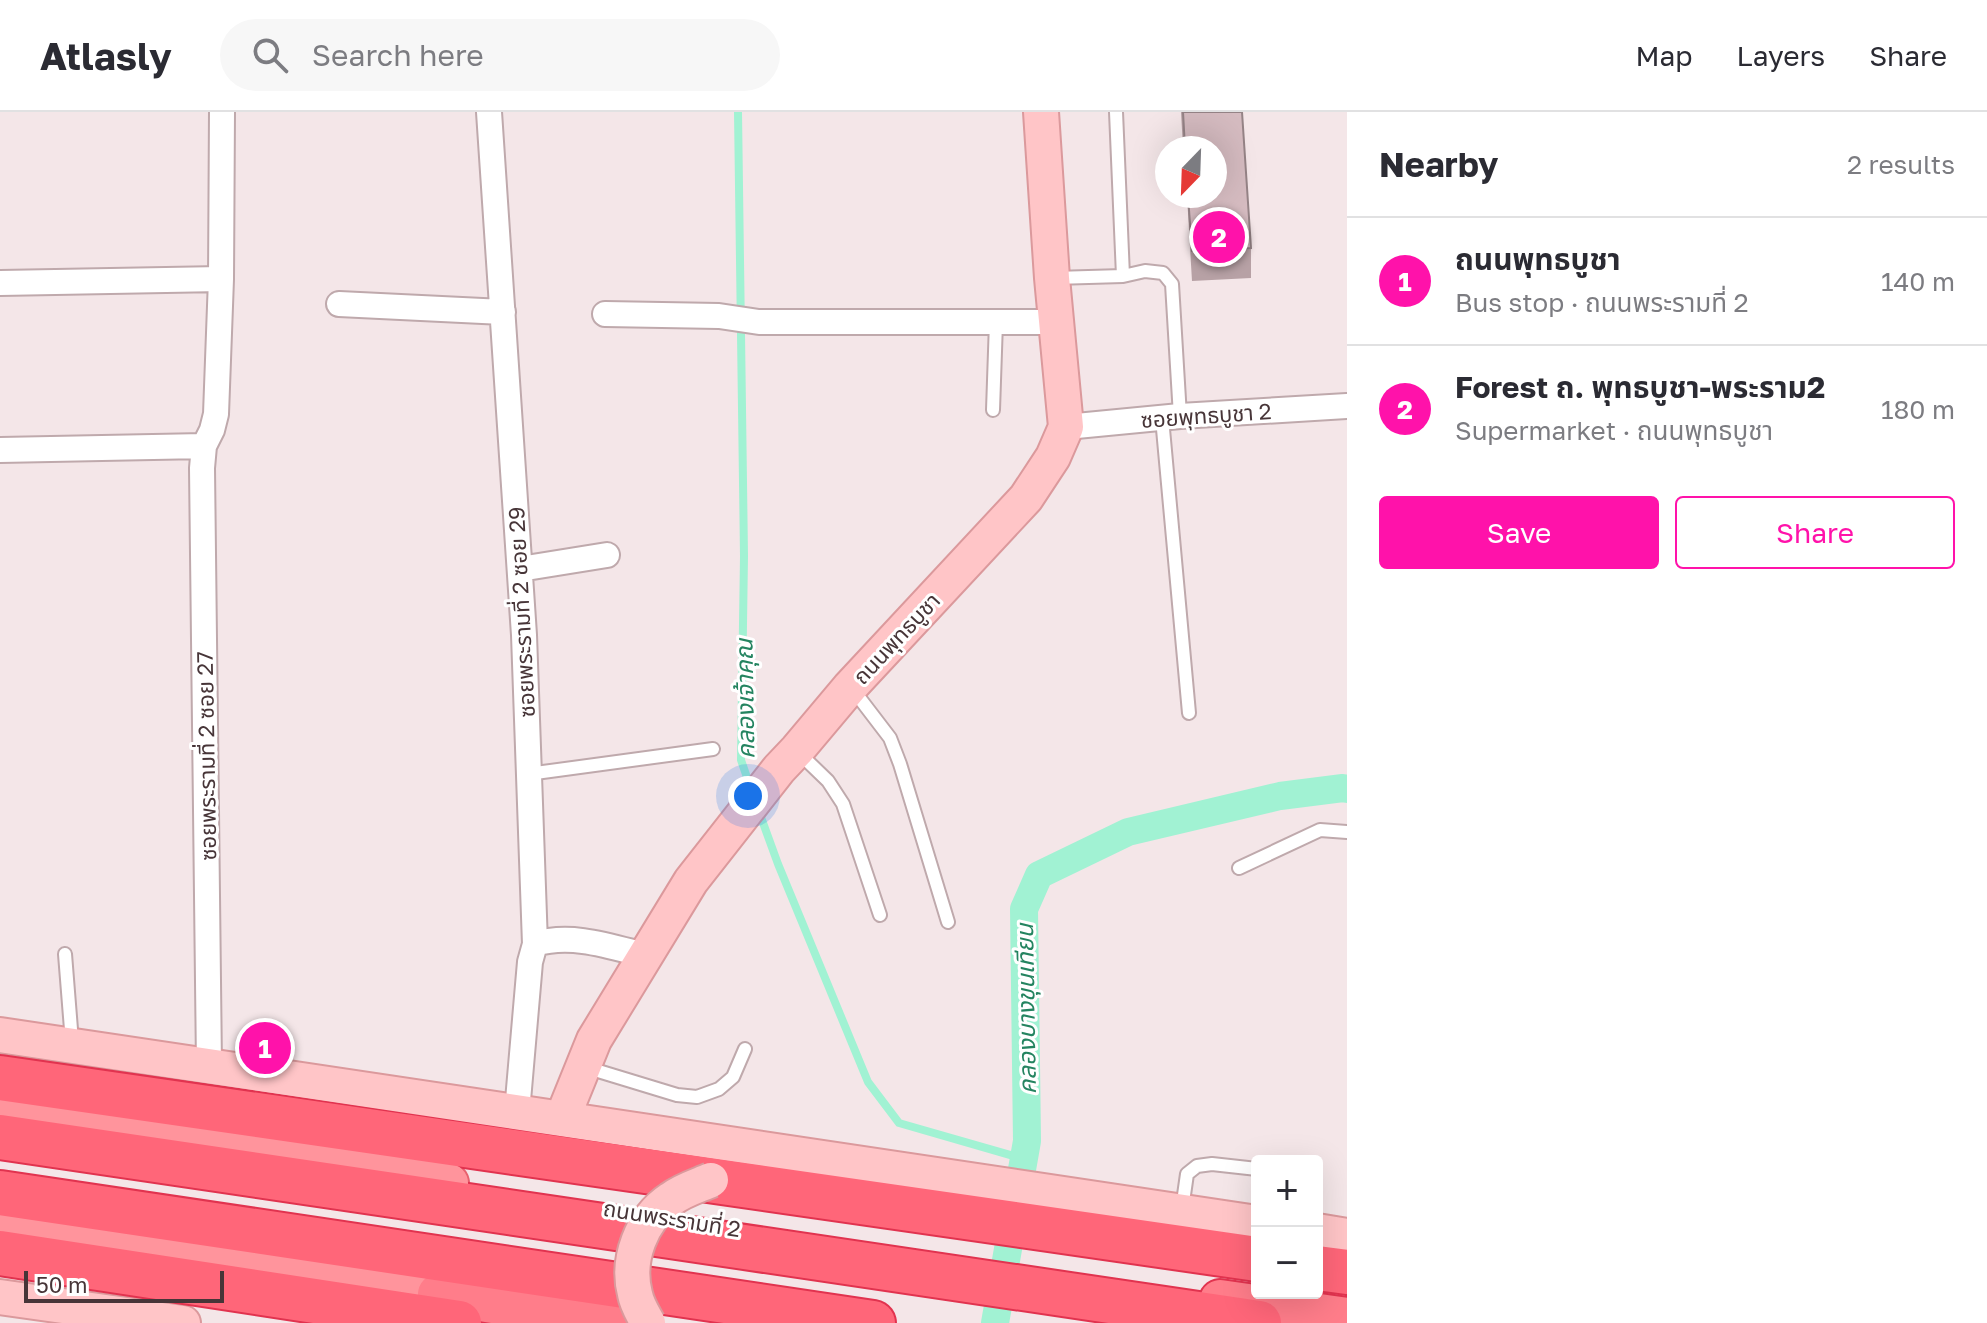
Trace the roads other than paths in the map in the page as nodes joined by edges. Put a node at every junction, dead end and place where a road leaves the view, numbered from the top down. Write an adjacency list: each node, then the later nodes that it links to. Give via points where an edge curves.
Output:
1 (222, 112): 7 (street, ซอยพระรามที่ 2 ซอย 27)
2 (489, 112): 10 (street, ซอยพระรามที่ 2 ซอย 29)
3 (1041, 112): 6 (main road)
4 (1116, 112): 5 (lane)
5 (1123, 276): 6 (lane); 16 (lane, via 1163,273 1172,284)
6 (1052, 278): 13 (main road)
7 (221, 279): 8 (street); 18 (street, ซอยพระรามที่ 2 ซอย 27, via 216,414)
8 (0, 283)
9 (339, 304): 10 (street)
10 (503, 312): 21 (street, ซอยพระรามที่ 2 ซอย 29)
11 (605, 314): 12 (street, via 759,322)
12 (996, 322): 13 (street); 15 (lane)
13 (1056, 322): 17 (main road)
14 (1347, 406): 16 (street, ซอยพุทธบูชา 2)
15 (993, 410)
16 (1171, 417): 17 (street, ซอยพุทธบูชา 2); 23 (lane)
17 (1066, 427): 22 (main road, ถนนพุทธบูชา, via 1026,498)
18 (204, 446): 19 (street); 37 (street, ซอยพระรามที่ 2 ซอย 27)
19 (0, 450)
20 (607, 555): 21 (street)
21 (520, 569): 26 (street, ซอยพระรามที่ 2 ซอย 29)
22 (850, 687): 25 (main road, ถนนพุทธบูชา); 30 (lane, via 890,738)
23 (1189, 713)
24 (713, 749): 26 (lane)
25 (788, 760): 29 (lane, via 828,781 843,804); 33 (main road, ถนนพุทธบูชา, via 682,893)
26 (528, 774): 31 (street, ซอยพระรามที่ 2 ซอย 29)
27 (1347, 832): 28 (lane, via 1320,830)
28 (1239, 868)
29 (880, 915)
30 (948, 922)
31 (535, 944): 33 (street, via 551,939 597,942); 41 (street, ซอยพระรามที่ 2 ซอย 29)
32 (65, 954): 35 (lane)
33 (644, 955): 38 (main road, ถนนพุทธบูชา)
34 (0, 1035): 35 (main road)
35 (72, 1045): 37 (main road)
36 (745, 1049): 38 (lane, via 733,1077 697,1097)
37 (209, 1066): 41 (main road)
38 (582, 1066): 42 (main road, ถนนพุทธบูชา)
39 (0, 1078): 46 (highway)
40 (0, 1098): 47 (main road, ถนนพระรามที่ 2)
41 (517, 1112): 42 (main road)
42 (562, 1119): 49 (main road)
43 (0, 1125): 47 (highway)
44 (0, 1137): 65 (highway)
45 (1251, 1168): 49 (lane, via 1197,1166 1187,1174)
46 (711, 1180): 55 (highway); 63 (main road, bridge, via 668,1200 642,1232 633,1282)
47 (470, 1187): 60 (highway, ถนนพระรามที่ 2)
48 (0, 1195): 59 (highway); 64 (highway)
49 (1182, 1212): 50 (main road)
50 (1251, 1222)
51 (0, 1227): 59 (main road)
52 (1323, 1232): 53 (main road)
53 (1347, 1236)
54 (0, 1253): 59 (highway)
55 (1251, 1258)
56 (1323, 1269): 57 (highway)
57 (1347, 1272)
58 (0, 1297): 61 (main road)
59 (449, 1308): 62 (highway)
60 (1347, 1318)
61 (183, 1323)
62 (614, 1323)
63 (648, 1323)
64 (873, 1323)
65 (1259, 1323)

